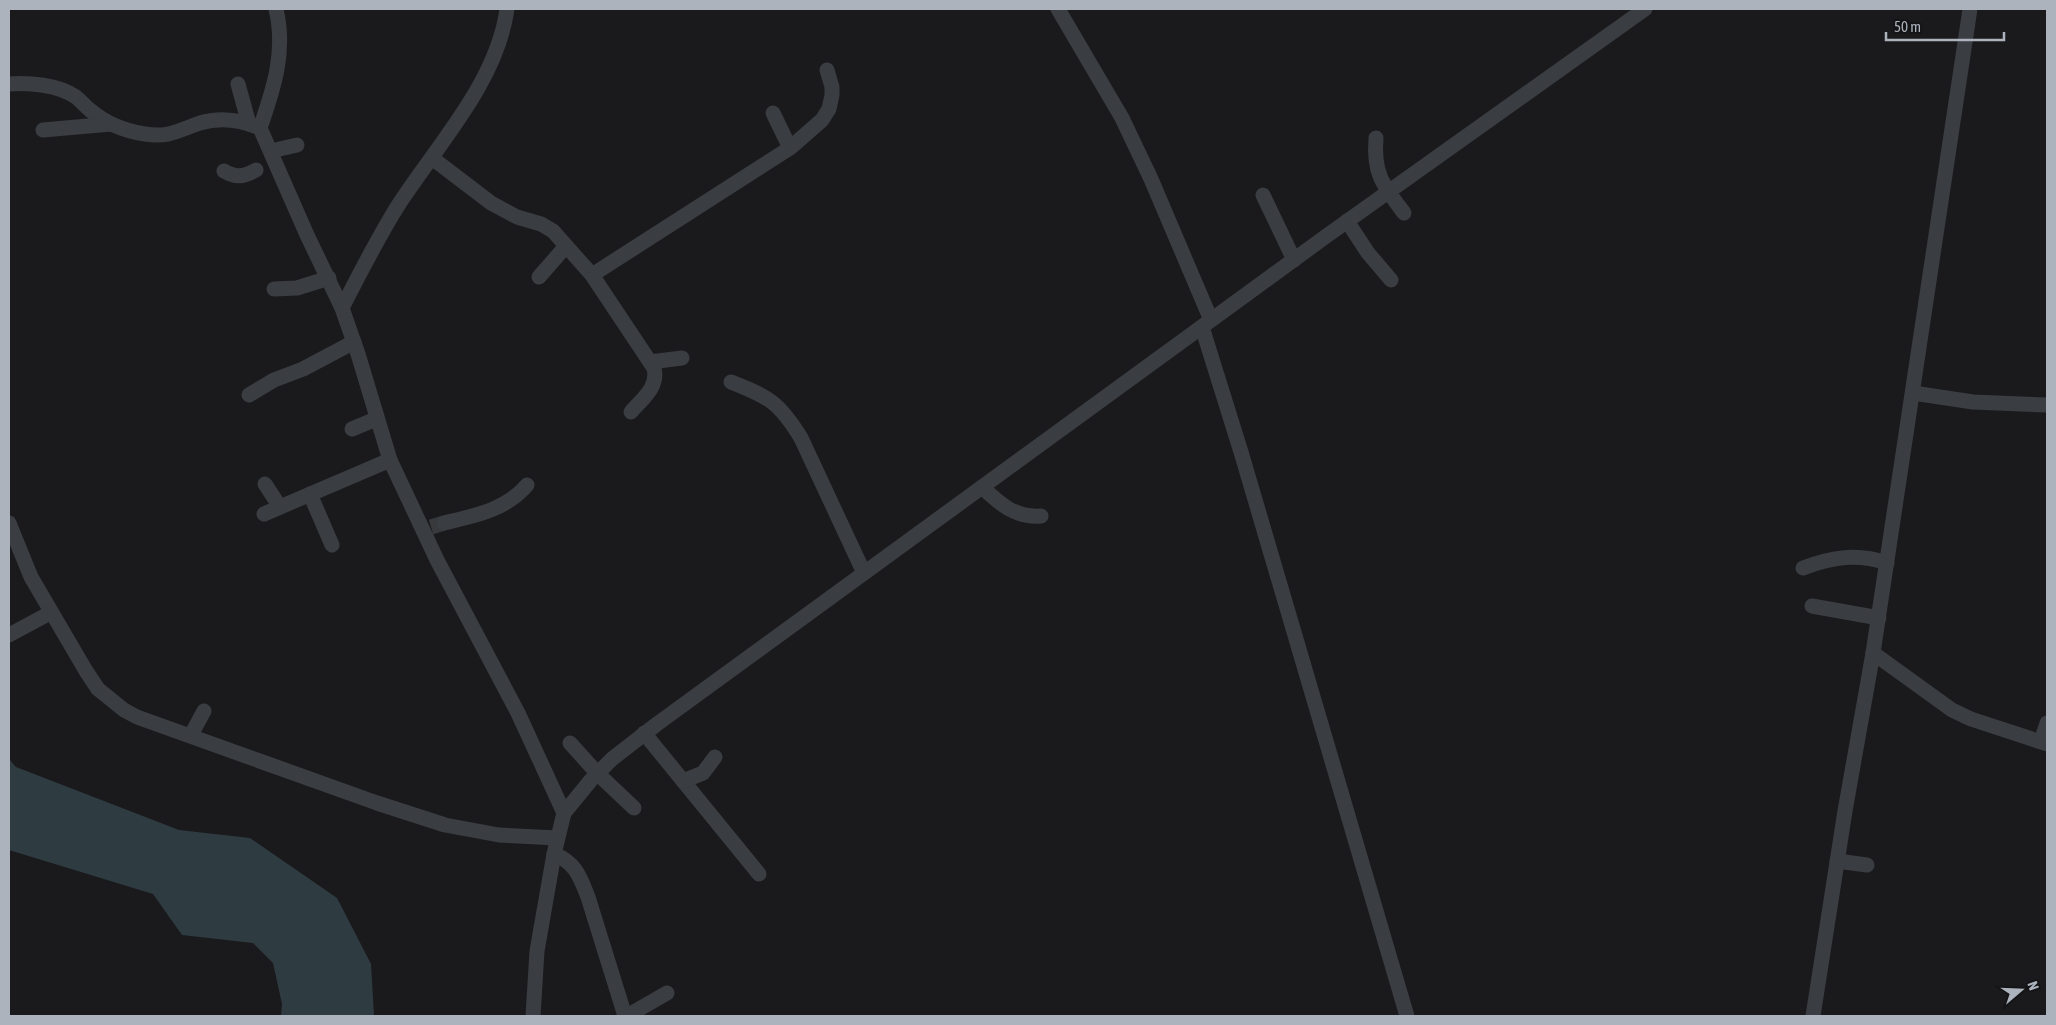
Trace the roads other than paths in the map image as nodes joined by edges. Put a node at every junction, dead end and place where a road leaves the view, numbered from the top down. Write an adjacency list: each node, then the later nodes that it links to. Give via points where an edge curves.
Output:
1 (276, 9): 11 (street, via 279,64 274,87)
2 (507, 9): 16 (street, via 488,73)
3 (1058, 9): 31 (street, via 1122,118 1151,179)
4 (1645, 9): 19 (street)
5 (1970, 9): 36 (street)
6 (827, 70): 15 (street, via 832,86 829,109 822,120)
7 (9, 84): 10 (street, via 30,84 65,92)
8 (238, 84): 11 (street)
9 (773, 113): 15 (street)
10 (111, 124): 11 (street, via 161,136 219,120); 12 (street)
11 (255, 126): 17 (street)
12 (43, 130)
13 (1376, 138): 19 (street, via 1376,166)
14 (297, 145): 17 (street)
15 (790, 148): 25 (street)
16 (432, 158): 23 (street, via 491,203 517,217 541,224); 30 (street, via 383,230)
17 (266, 161): 18 (street, via 241,177); 27 (street)
18 (224, 171)
19 (1388, 192): 21 (street); 22 (street)
20 (1263, 195): 24 (street)
21 (1404, 213)
22 (1347, 221): 24 (street); 28 (street)
23 (566, 246): 25 (street); 26 (street)
24 (1294, 260): 31 (street)
25 (592, 275): 34 (street)
26 (539, 277)
27 (328, 278): 29 (street, via 297,288); 30 (street)
28 (1391, 280)
29 (274, 288)
30 (342, 308): 32 (street)
31 (1207, 324): 45 (street); 80 (street, via 1244,462)
32 (354, 342): 37 (street); 40 (street)
33 (682, 358): 34 (street)
34 (650, 362): 39 (street, via 656,377 654,385)
35 (731, 382): 55 (street, via 768,397 790,420)
36 (1912, 393): 38 (street, via 1973,402); 53 (street)
37 (249, 394)
38 (2047, 405)
39 (631, 412)
40 (376, 419): 41 (street); 42 (street)
41 (352, 429)
42 (390, 460): 46 (street); 51 (street)
43 (265, 484): 47 (street)
44 (527, 485): 51 (street, via 511,500 484,514)
45 (982, 488): 49 (street, via 1019,515); 55 (street)
46 (310, 494): 47 (street); 52 (street)
47 (280, 507): 48 (street)
48 (264, 514)
49 (1041, 516)
50 (9, 523): 57 (street, via 27,569)
51 (432, 527): 71 (street)
52 (332, 545)
53 (1886, 563): 54 (street, via 1865,557 1837,557); 58 (street)
54 (1803, 568)
55 (864, 573): 63 (street)
56 (1812, 606): 58 (street)
57 (50, 613): 59 (street); 64 (street, via 98,689 137,717)
58 (1879, 618): 60 (street)
59 (9, 635)
60 (1873, 653): 65 (street, via 1952,710); 74 (street)
61 (204, 711): 64 (street)
62 (2047, 723): 65 (street)
63 (644, 733): 68 (street); 69 (street)
64 (191, 735): 72 (street, via 377,804 445,825 499,835)
65 (2044, 742)
66 (570, 743): 68 (street)
67 (715, 756): 69 (street, via 703,773)
68 (597, 773): 70 (street); 71 (street)
69 (683, 781): 76 (street)
70 (634, 808)
71 (564, 812): 72 (street)
72 (557, 838): 73 (street)
73 (554, 854): 78 (street, via 537,951); 79 (street, via 569,862 580,879)
74 (1837, 861): 75 (street); 81 (street)
75 (1867, 865)
76 (759, 874)
77 (667, 993): 79 (street)
78 (533, 1016)
79 (626, 1016)
80 (1407, 1016)
81 (1813, 1016)

